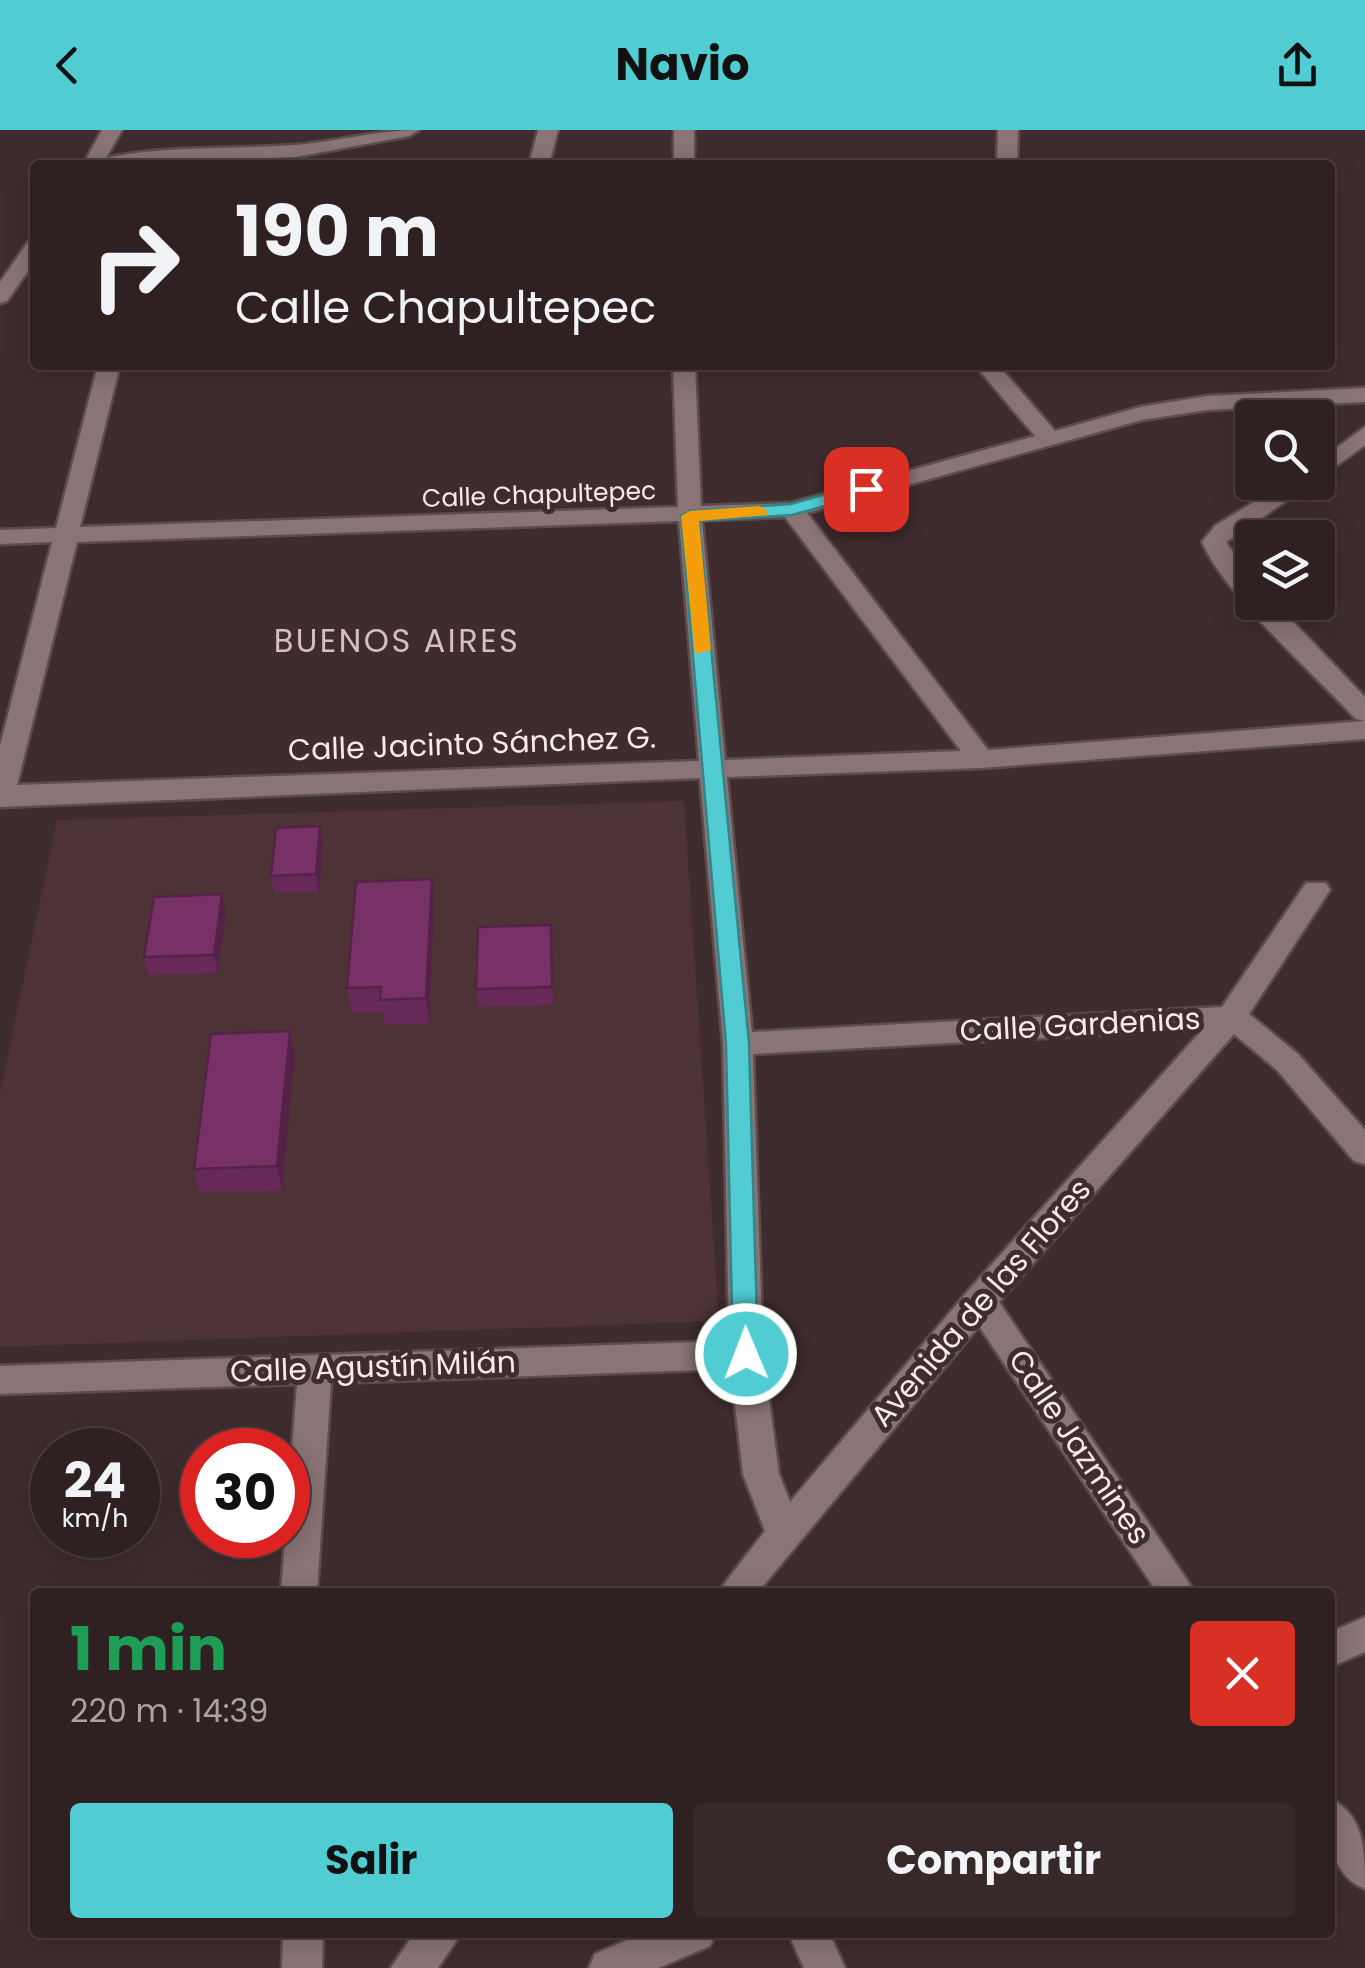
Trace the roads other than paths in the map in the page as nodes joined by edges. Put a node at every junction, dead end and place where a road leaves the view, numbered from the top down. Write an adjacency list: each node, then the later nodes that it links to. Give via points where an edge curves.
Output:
1 (112, 130): 7 (street)
2 (409, 130): 6 (street)
3 (548, 130): 9 (street)
4 (684, 130): 10 (street)
5 (1008, 130): 11 (street)
6 (367, 134): 8 (street, via 296,151)
7 (96, 160)
8 (127, 160)
9 (539, 160)
10 (684, 160)
11 (1007, 160)
12 (30, 251): 13 (street)
13 (0, 254)
14 (30, 256): 15 (street)
15 (0, 297)
16 (108, 370): 28 (street)
17 (684, 370): 25 (street)
18 (990, 370): 21 (street)
19 (1365, 395): 21 (street, Calle Chapultepec, via 1207,403)
20 (1365, 434): 22 (street)
21 (1048, 437): 24 (street, Calle Chapultepec)
22 (1335, 458)
23 (1274, 500): 26 (street)
24 (792, 510): 25 (street, Calle Chapultepec); 34 (street)
25 (690, 516): 28 (street, Calle Chapultepec); 35 (street)
26 (1242, 520)
27 (1235, 524): 30 (street, via 1214,542)
28 (64, 537): 29 (street, Calle Chapultepec); 36 (street)
29 (0, 538)
30 (1235, 576)
31 (1277, 620): 32 (street)
32 (1365, 713)
33 (1365, 730): 34 (street, Calle Jacinto Sánchez G.)
34 (981, 758): 35 (street, Calle Jacinto Sánchez G.)
35 (712, 768): 36 (street, Calle Jacinto Sánchez G.); 39 (street)
36 (0, 796)
37 (1316, 890): 38 (street, Avenida de las Flores)
38 (1231, 1017): 39 (street, Calle Gardenias); 40 (street, Calle Gardenias, via 1266,1038); 41 (street, Avenida de las Flores)
39 (738, 1044): 42 (street)
40 (1365, 1152)
41 (980, 1301): 45 (street, Avenida de las Flores); 48 (street, Calle Jazmines)
42 (746, 1354): 43 (street, Calle Agustín Milán); 45 (street, via 762,1474)
43 (314, 1369): 44 (street, Calle Agustín Milán); 46 (street)
44 (0, 1380)
45 (784, 1533): 47 (street, Avenida de las Flores)
46 (299, 1588)
47 (739, 1588)
48 (1174, 1588)
49 (1365, 1634): 50 (street)
50 (1335, 1648)
51 (1335, 1825): 52 (street)
52 (1365, 1870)
53 (303, 1938): 57 (street)
54 (437, 1938): 58 (street)
55 (682, 1938): 59 (street)
56 (811, 1938): 60 (street)
57 (302, 1968)
58 (411, 1968)
59 (609, 1968)
60 (825, 1968)

